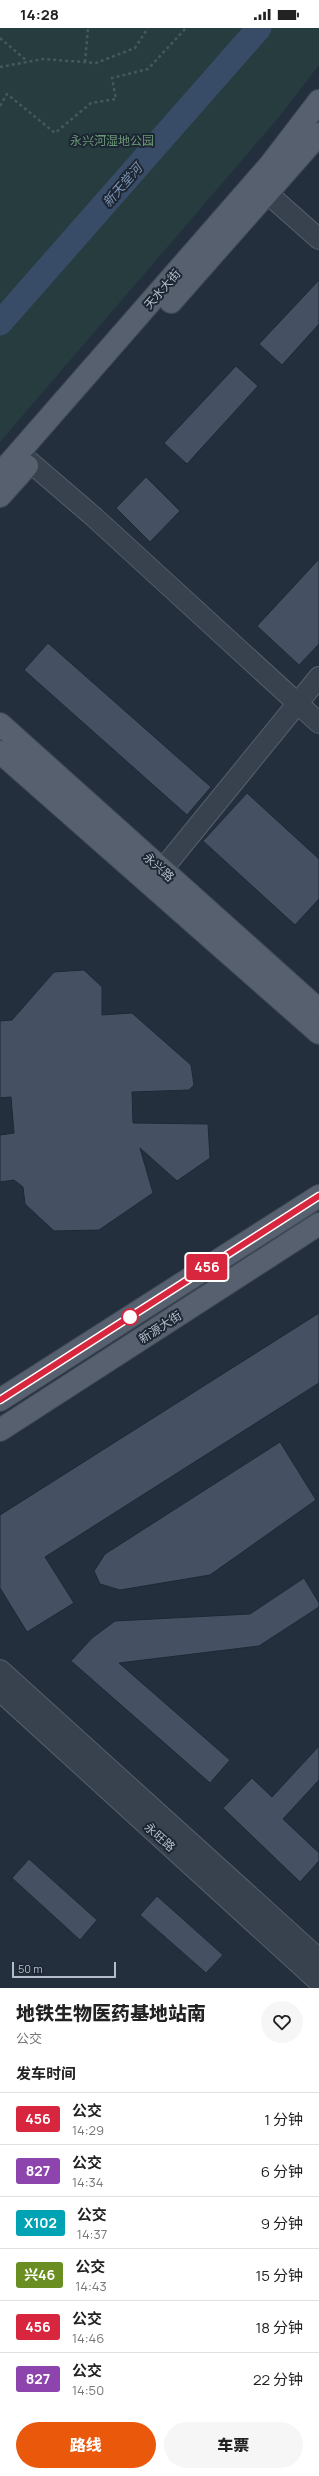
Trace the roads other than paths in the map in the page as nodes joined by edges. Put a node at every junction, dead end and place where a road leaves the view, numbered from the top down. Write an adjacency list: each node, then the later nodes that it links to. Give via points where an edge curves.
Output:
1 (319, 100): 6 (main road, 天水大街, via 270,165)
2 (319, 134): 3 (main road, 天水大街)
3 (267, 192): 4 (street); 5 (main road, 天水大街)
4 (319, 239)
5 (31, 462): 7 (main road, 天水大街); 9 (street)
6 (0, 474)
7 (0, 496)
8 (319, 676): 9 (street)
9 (296, 702): 10 (street); 13 (street)
10 (319, 723)
11 (0, 724): 13 (main road, 永兴路)
12 (0, 752): 15 (main road, 永兴路)
13 (162, 870): 14 (main road, 永兴路)
14 (319, 1010)
15 (319, 1033)
16 (319, 1196): 18 (main road, 新源大街)
17 (319, 1224): 19 (main road, 新源大街)
18 (0, 1400)
19 (0, 1430)
20 (0, 1670): 22 (street, 永旺路)
21 (0, 1691): 23 (street, 永旺路)
22 (319, 1959)
23 (319, 1982)

